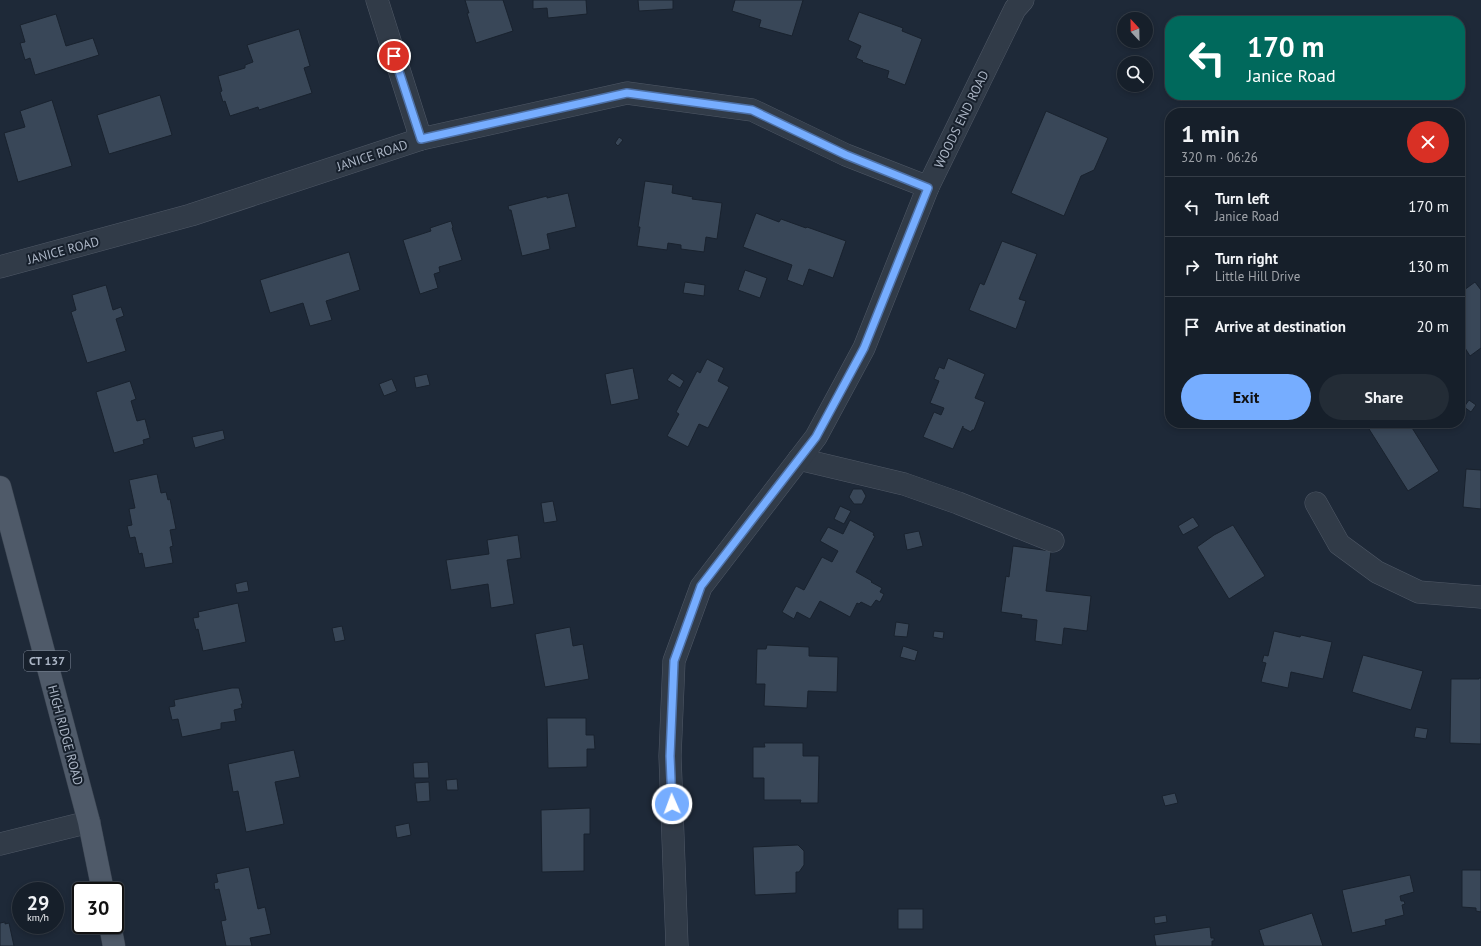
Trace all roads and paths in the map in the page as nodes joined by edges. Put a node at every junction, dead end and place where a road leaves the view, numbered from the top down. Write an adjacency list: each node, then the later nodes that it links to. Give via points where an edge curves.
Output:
1 (377, 0): 3 (street)
2 (1024, 0): 4 (street, WOODS END ROAD, via 1015,9)
3 (421, 139): 4 (street, JANICE ROAD, via 627,93 752,110 846,155); 5 (street, JANICE ROAD, via 191,215)
4 (928, 188): 6 (street, WOODS END ROAD, via 864,348 816,437)
5 (0, 267)
6 (799, 459): 9 (street, via 904,484); 16 (street, WOODS END ROAD, via 701,586 674,661 670,756)
7 (0, 487): 11 (main road, HIGH RIDGE ROAD / CT 137)
8 (1316, 503): 10 (street, via 1339,544 1377,572 1419,592)
9 (1053, 541)
10 (1481, 597)
11 (89, 822): 12 (street); 13 (main road, HIGH RIDGE ROAD / CT 137)
12 (0, 844)
13 (101, 882)
14 (112, 934): 15 (main road)
15 (114, 946)
16 (677, 946)

